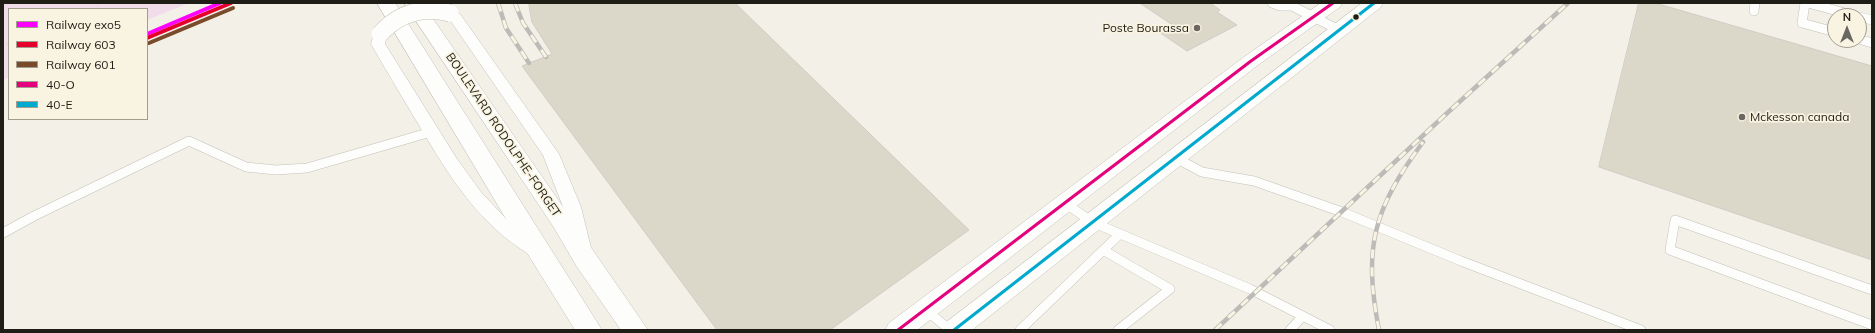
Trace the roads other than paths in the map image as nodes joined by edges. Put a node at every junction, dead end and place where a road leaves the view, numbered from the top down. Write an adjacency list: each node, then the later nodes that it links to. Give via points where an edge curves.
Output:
1 (386, 3): 19 (main road, BOULEVARD RODOLPHE-FORGET)
2 (413, 3): 21 (main road, BOULEVARD RODOLPHE-FORGET, via 561,220)
3 (1272, 3): 8 (lane, via 1280,6)
4 (1333, 3): 10 (main road)
5 (1374, 3): 11 (main road)
6 (1804, 3): 12 (lane, via 1802,23)
7 (1808, 3): 9 (lane)
8 (1292, 4): 10 (lane)
9 (1827, 8)
10 (1314, 18): 11 (lane); 15 (main road, via 1251,61)
11 (1339, 30): 14 (main road)
12 (1827, 30)
13 (431, 132): 17 (lane, via 307,168 276,170 246,167 189,141 34,216); 19 (street, BOULEVARD RODOLPHE-FORGET, via 461,181 487,212 519,241); 21 (street, BOULEVARD RODOLPHE-FORGET, bridge, via 378,44 380,34 387,25 412,12 439,9 455,17 551,154 572,207)
14 (1174, 157): 16 (main road); 35 (lane, via 1202,172 1254,181 1342,212)
15 (1064, 204): 16 (lane); 23 (main road)
16 (1092, 222): 18 (lane); 30 (main road)
17 (3, 234)
18 (1120, 234): 20 (lane); 24 (lane, via 1250,289)
19 (536, 250): 26 (main road, BOULEVARD RODOLPHE-FORGET)
20 (1103, 250): 31 (lane); 32 (lane, via 1170,289)
21 (585, 260): 27 (main road, BOULEVARD RODOLPHE-FORGET)
22 (1872, 290): 25 (lane, via 1675,220 1670,250)
23 (926, 310): 28 (main road); 29 (lane)
24 (1303, 316): 33 (lane); 34 (lane)
25 (1872, 325)
26 (589, 330)
27 (636, 330)
28 (898, 330)
29 (950, 330)
30 (954, 330)
31 (1020, 330)
32 (1118, 330)
33 (1290, 330)
34 (1330, 330)
35 (1641, 330)

